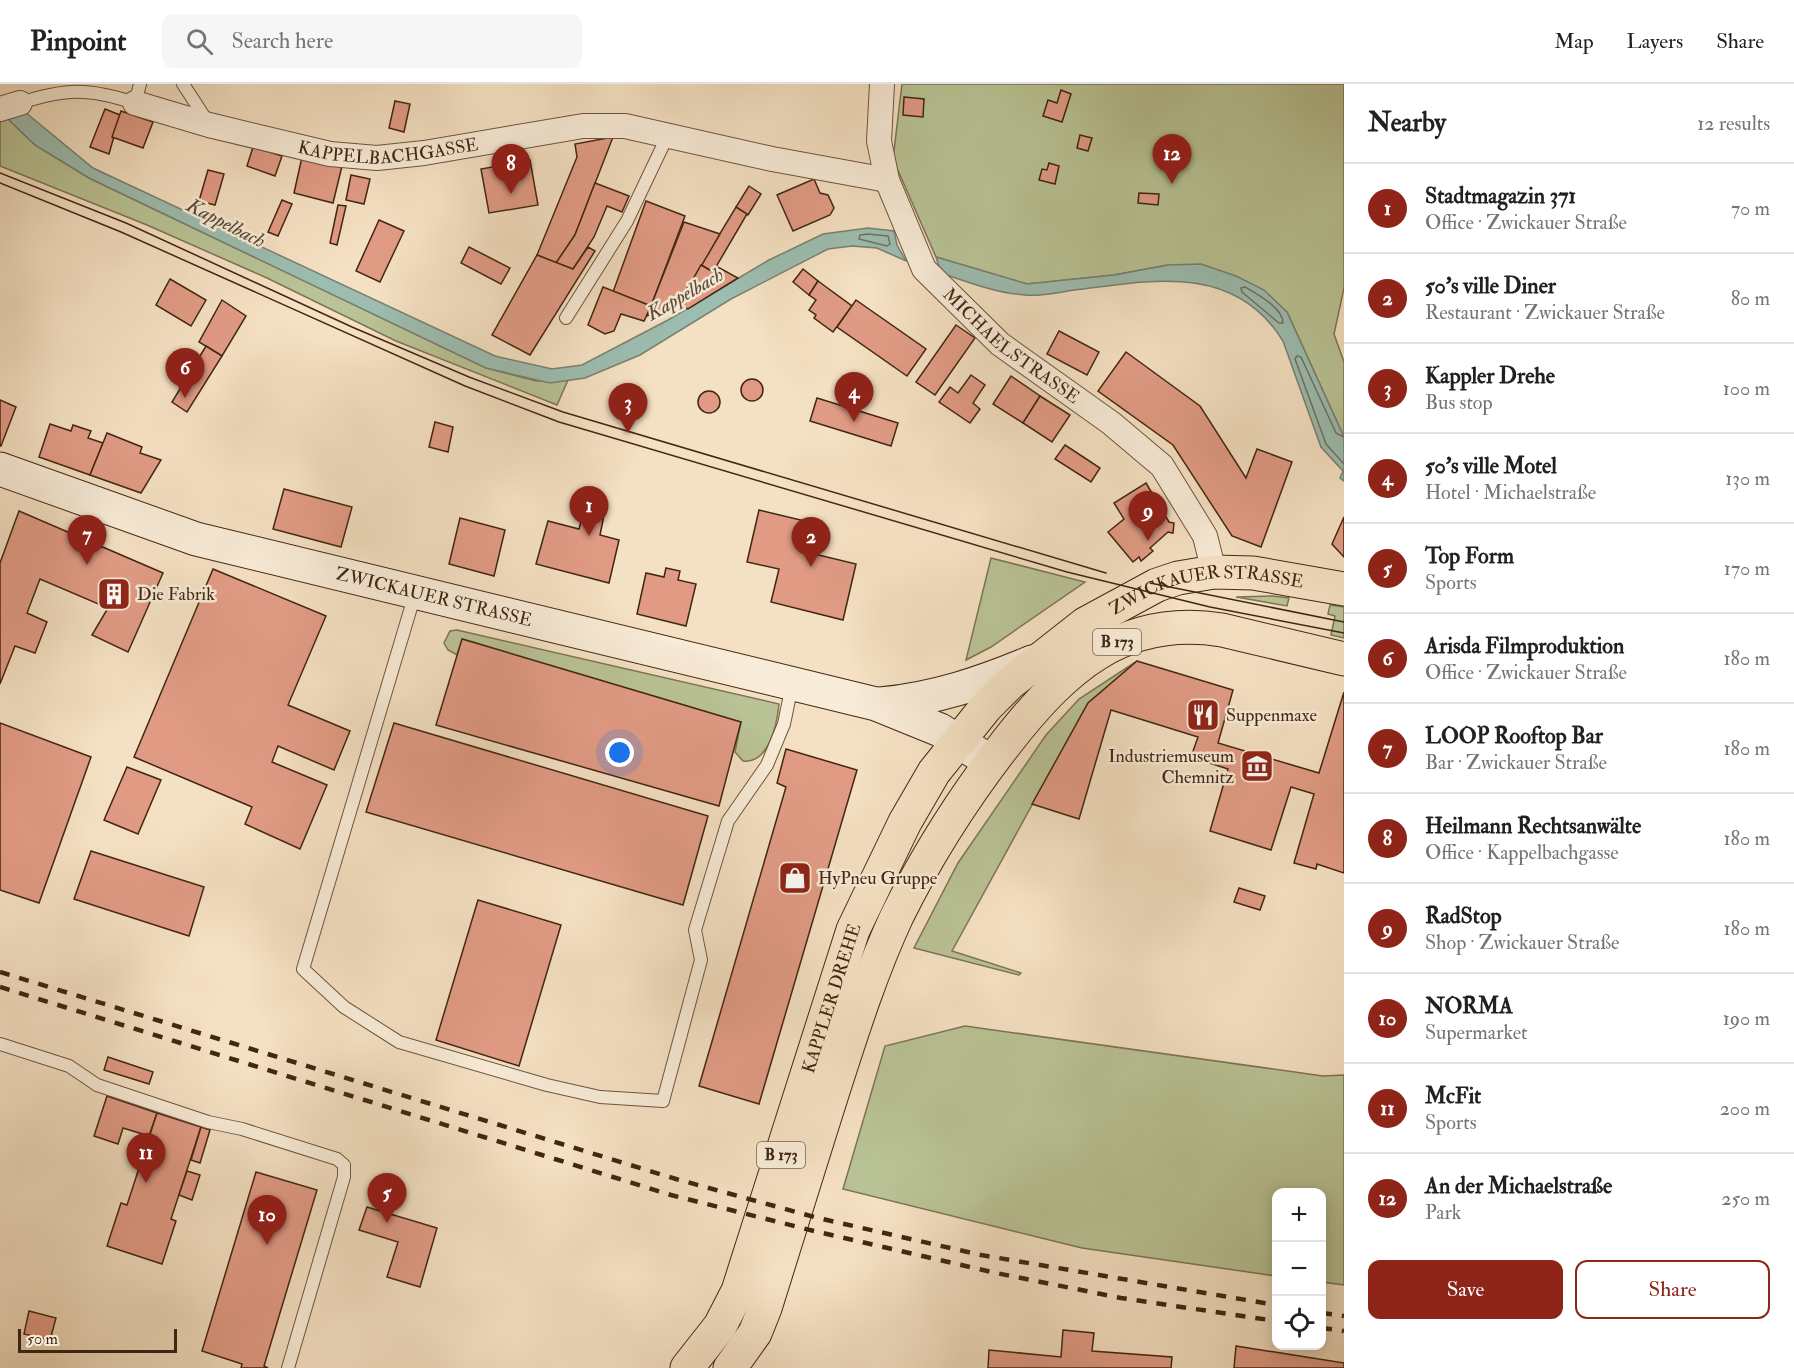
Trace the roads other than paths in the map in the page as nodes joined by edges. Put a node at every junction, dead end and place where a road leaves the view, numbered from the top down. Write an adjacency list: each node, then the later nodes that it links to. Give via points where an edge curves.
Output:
1 (183, 84): 5 (lane)
2 (882, 84): 7 (street, MICHAELSTRASSE, via 879,141)
3 (137, 93): 4 (lane, KAPPELBACHGASSE, via 45,95); 5 (street, KAPPELBACHGASSE)
4 (10, 106)
5 (209, 125): 6 (street, KAPPELBACHGASSE, via 330,154 377,158 583,126 624,126)
6 (667, 137): 7 (street, KAPPELBACHGASSE); 8 (lane, via 627,221)
7 (887, 180): 10 (street, MICHAELSTRASSE, via 924,269 942,291 1000,344 1111,423 1162,466 1200,527)
8 (566, 318)
9 (1, 474): 12 (main road, ZWICKAUER STRASSE, via 196,539)
10 (1214, 572): 11 (main road, ZWICKAUER STRASSE / B 173, via 1254,573); 14 (main road, ZWICKAUER STRASSE / B 173, via 1178,578 1145,591 1085,624)
11 (1344, 589)
12 (415, 593): 15 (main road, ZWICKAUER STRASSE); 15 (lane, via 303,969 344,1007 399,1042 547,1085 600,1097 663,1101 701,960 694,930 724,832 767,765 784,724)
13 (1344, 659): 18 (main road, ZWICKAUER STRASSE / B 173, via 1202,627 1142,632 1079,664)
14 (1038, 660): 16 (main road, ZWICKAUER STRASSE, via 991,680 934,697); 17 (main road, KAPPLER DREHE / B 173, via 1000,693)
15 (792, 684): 16 (main road, ZWICKAUER STRASSE)
16 (876, 704): 17 (main road, ZWICKAUER STRASSE)
17 (958, 741): 18 (main road, ZWICKAUER STRASSE); 19 (main road, KAPPLER DREHE / B 173, via 934,772 905,822)
18 (991, 762): 20 (main road, KAPPLER DREHE / B 173, via 934,849)
19 (853, 930): 20 (lane); 23 (main road, KAPPLER DREHE / B 173, via 738,1291 720,1326)
20 (879, 959): 24 (main road, KAPPLER DREHE / B 173, via 851,1033 765,1308 755,1333)
21 (0, 1044): 22 (lane, via 69,1066 97,1085 337,1159 344,1165 344,1178)
22 (288, 1368)
23 (687, 1368)
24 (730, 1368)

